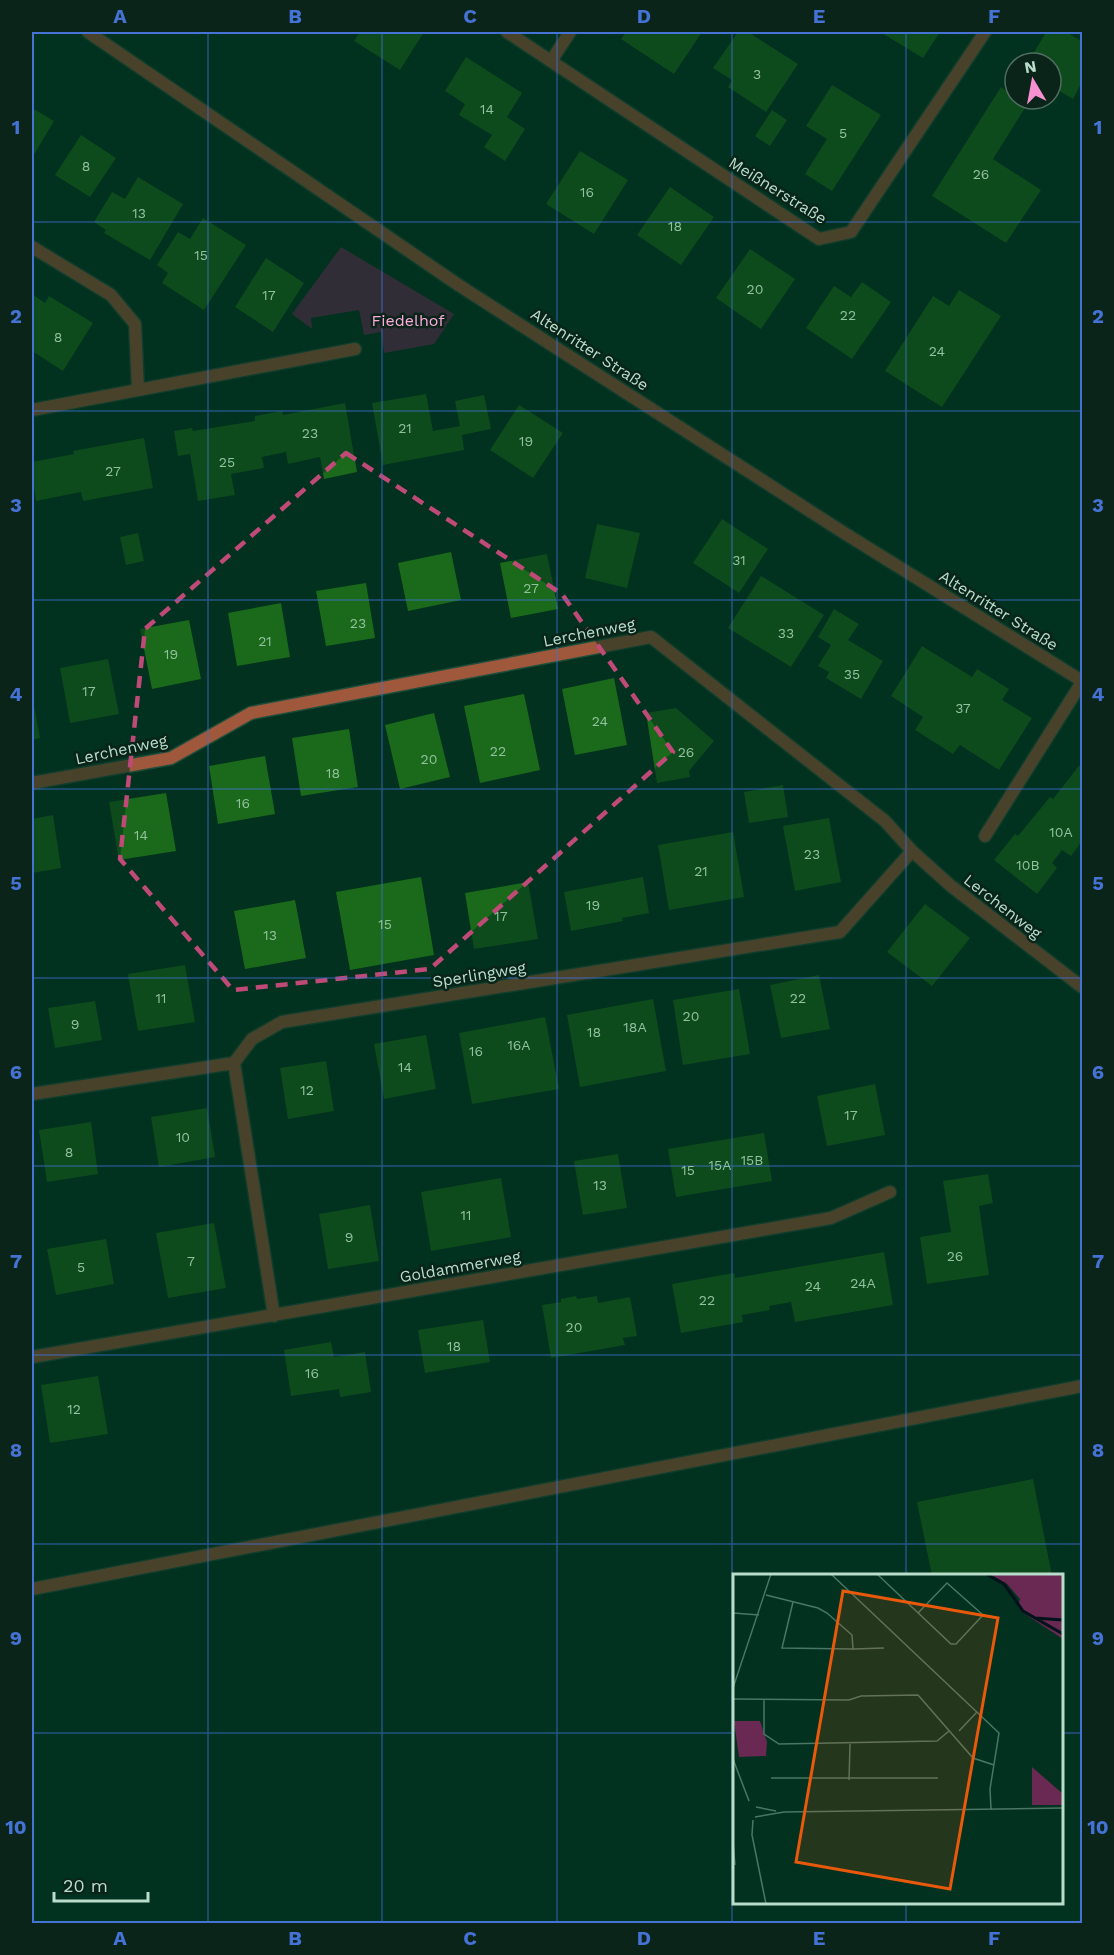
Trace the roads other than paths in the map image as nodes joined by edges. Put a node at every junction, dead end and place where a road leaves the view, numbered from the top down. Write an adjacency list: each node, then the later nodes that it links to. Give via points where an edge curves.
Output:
1 (88, 32): 10 (street, Altenritter Straße, via 460,286)
2 (507, 32): 5 (street, Meißnerstraße)
3 (570, 32): 5 (street)
4 (985, 32): 5 (street, Meißnerstraße, via 851,232 819,239)
5 (551, 61)
6 (32, 247): 8 (street, via 111,295 135,324)
7 (355, 349): 8 (street)
8 (138, 390): 9 (street)
9 (32, 410)
10 (1083, 681): 12 (street)
11 (32, 783): 13 (street, Lerchenweg, via 171,758 251,713 651,637 885,821)
12 (986, 836)
13 (912, 851): 14 (street, Lerchenweg, via 951,886); 15 (street, Sperlingweg, via 840,932 282,1022 252,1039)
14 (1083, 987)
15 (234, 1063): 16 (street); 18 (street)
16 (32, 1094)
17 (890, 1192): 18 (street, Goldammerweg, via 831,1218)
18 (274, 1316): 19 (street, Goldammerweg)
19 (32, 1357)
20 (1083, 1386): 21 (street)
21 (32, 1589)

